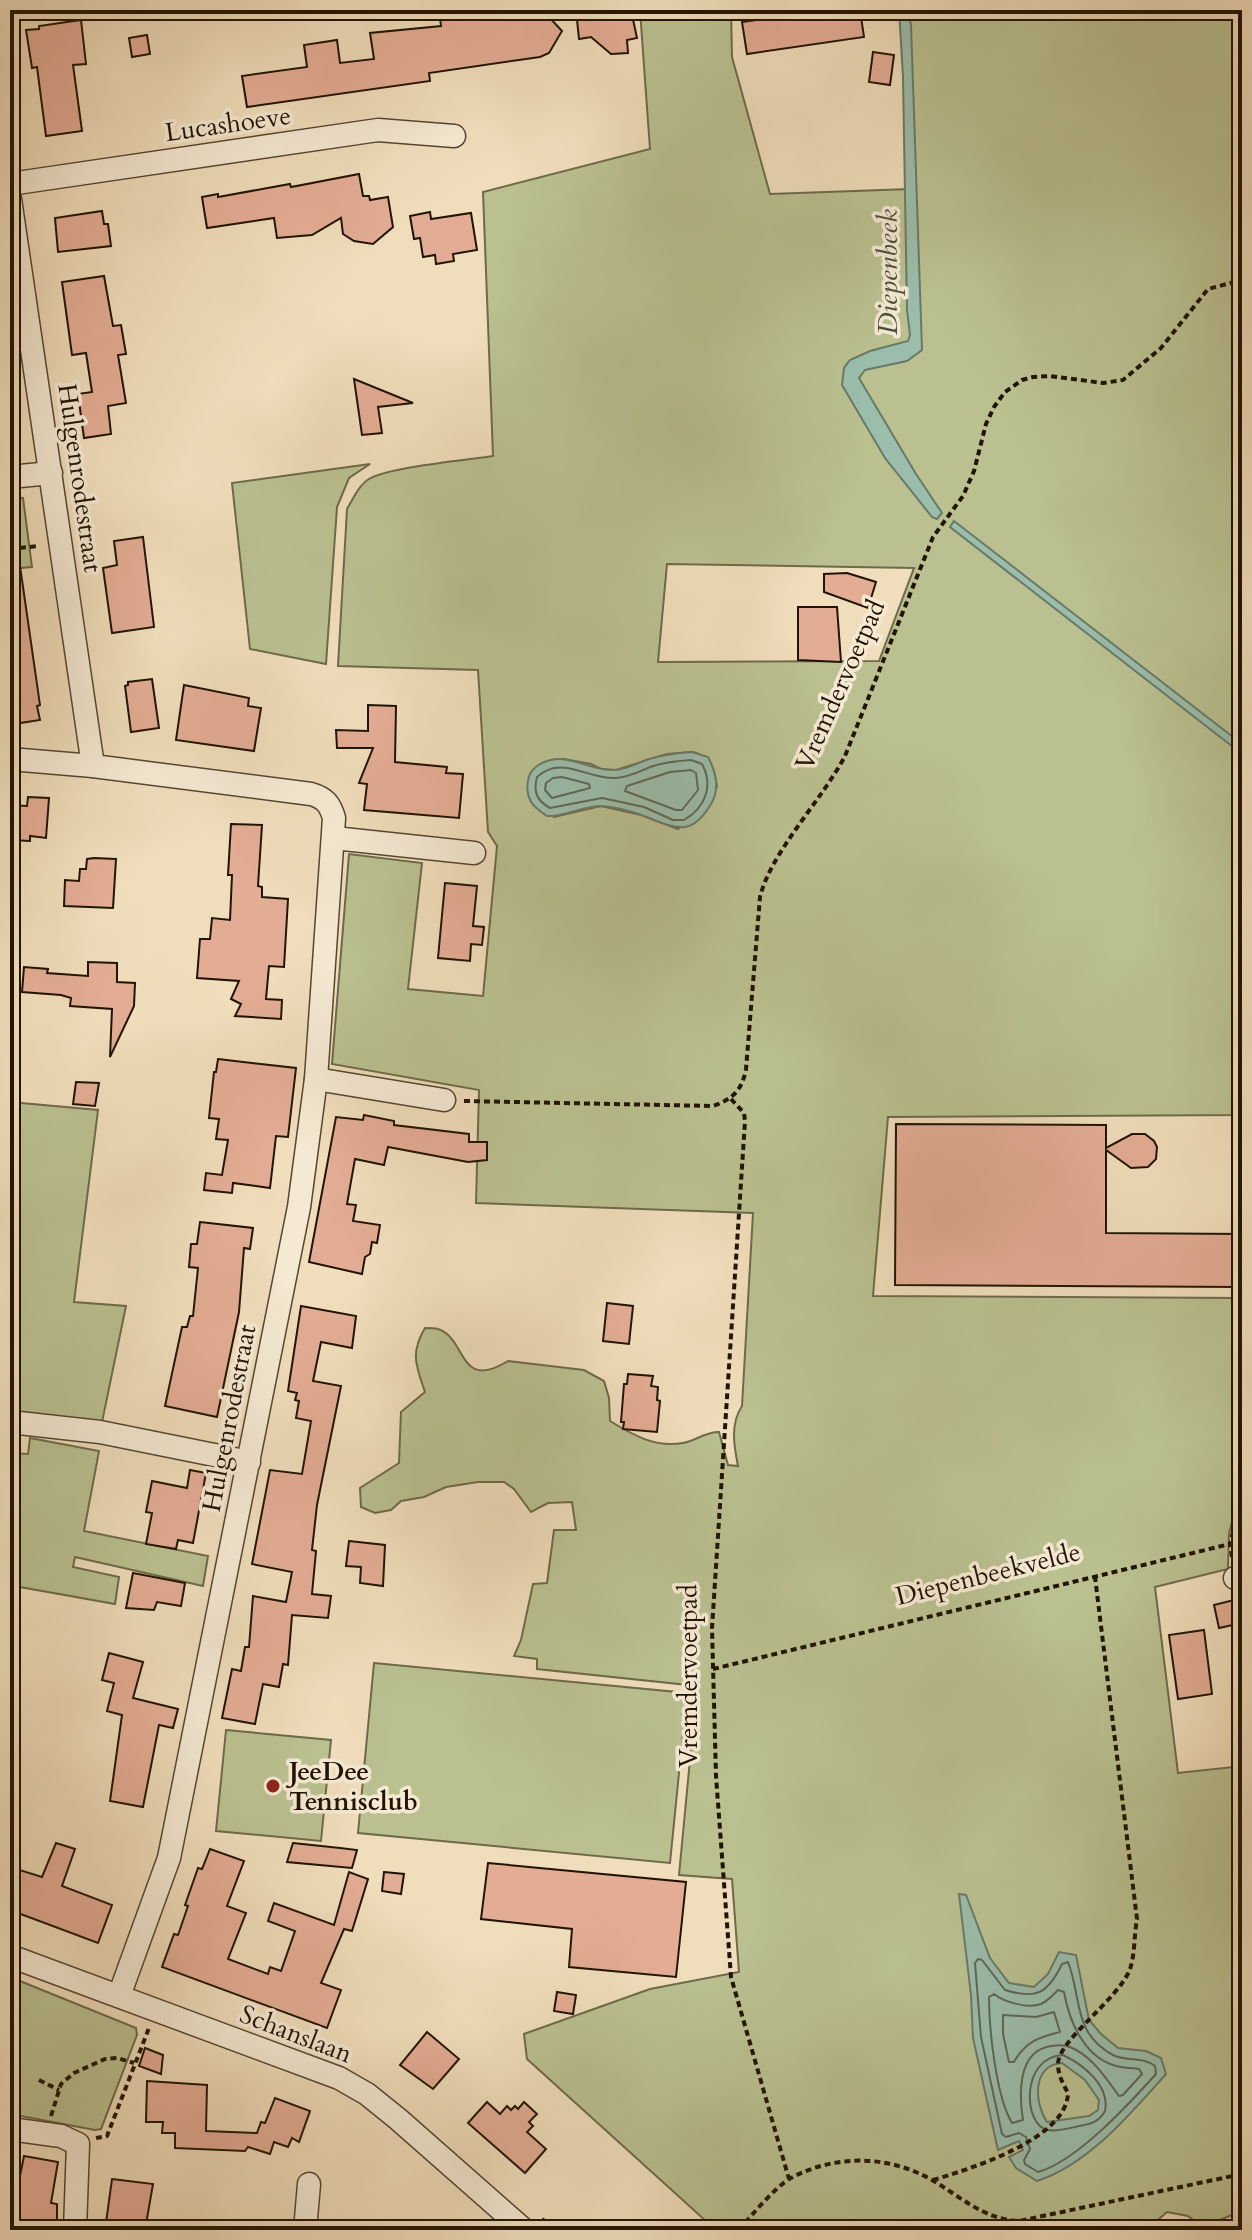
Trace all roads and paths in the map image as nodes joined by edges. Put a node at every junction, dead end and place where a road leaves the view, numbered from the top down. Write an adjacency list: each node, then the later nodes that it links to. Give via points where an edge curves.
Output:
1 (454, 136): 2 (street, Lucashoeve, via 378,130)
2 (10, 184)
3 (10, 199): 5 (street, Hulgenrodestraat)
4 (1242, 280): 14 (path, Vremdervoetpad, via 1208,289 1161,348 1123,380 1022,380 994,407 974,471 933,537 845,756 766,876 746,1069)
5 (51, 473): 6 (street); 7 (street, Hulgenrodestraat)
6 (10, 477)
7 (61, 544): 8 (path); 10 (street, Hulgenrodestraat)
8 (10, 549)
9 (10, 759): 10 (street, Hulgenrodestraat)
10 (93, 766): 11 (street, Hulgenrodestraat, via 322,797 334,818)
11 (334, 838): 12 (street); 13 (street, Hulgenrodestraat)
12 (474, 853)
13 (316, 1079): 15 (street); 17 (street, Hulgenrodestraat, via 299,1207)
14 (731, 1099): 15 (path, via 713,1106); 20 (path, Vremdervoetpad, via 745,1121)
15 (444, 1100)
16 (10, 1422): 17 (street, via 100,1432)
17 (249, 1462): 22 (street, Hulgenrodestraat, via 169,1858)
18 (1242, 1497): 19 (path, Diepenbeekvelde, via 1230,1544)
19 (1095, 1577): 20 (path, Diepenbeekvelde); 32 (path, via 1137,1919 1129,1970 1057,2061 1068,2093 1064,2112 1021,2145)
20 (713, 1669): 31 (path, Vremdervoetpad, via 731,1977)
21 (10, 1956): 22 (street, Schanslaan)
22 (119, 1996): 23 (street, Schanslaan)
23 (155, 2010): 24 (path); 36 (street, Schanslaan, via 360,2089)
24 (134, 2063): 26 (path, via 105,2059 74,2073); 29 (path, via 107,2136)
25 (39, 2080): 26 (path)
26 (59, 2090): 28 (path)
27 (10, 2129): 28 (street)
28 (46, 2134): 29 (street)
29 (78, 2144): 34 (street)
30 (1242, 2174): 32 (path, via 1019,2221 988,2215)
31 (789, 2179): 32 (path, via 829,2164 868,2160 900,2164); 37 (path)
32 (933, 2180)
33 (309, 2184): 35 (street)
34 (75, 2230)
35 (305, 2230)
36 (524, 2230)
37 (739, 2230)

